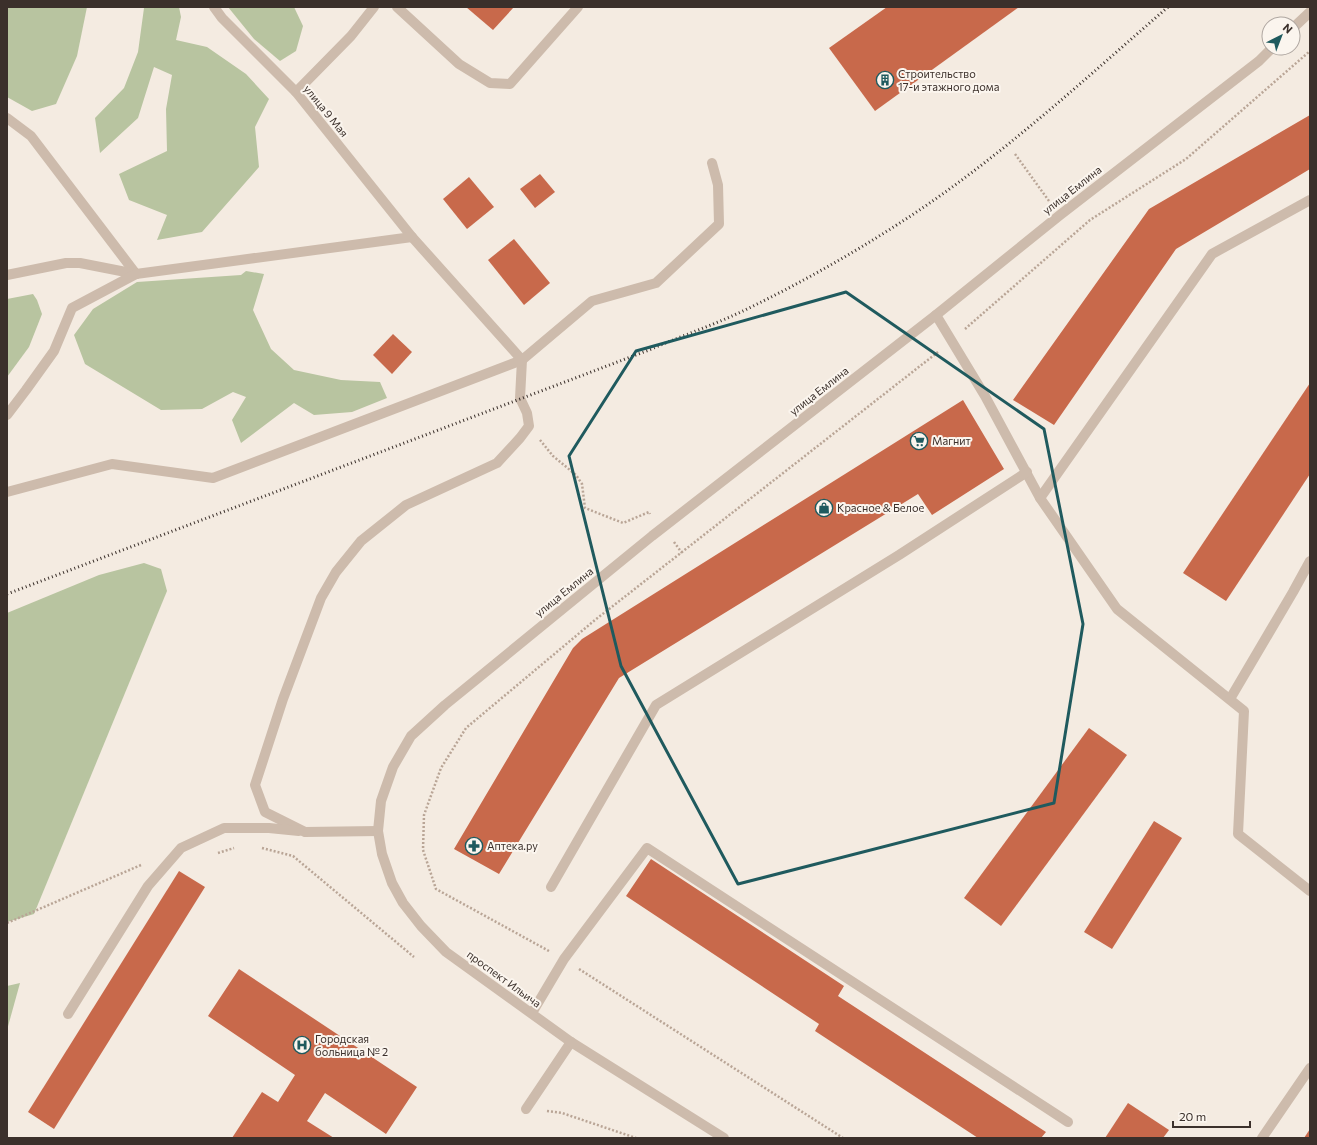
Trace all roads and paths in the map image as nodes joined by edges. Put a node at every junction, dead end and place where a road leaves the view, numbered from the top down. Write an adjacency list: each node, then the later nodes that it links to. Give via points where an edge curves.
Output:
1 (214, 7): 9 (street, улица 9 Мая)
2 (374, 7): 9 (street)
3 (398, 7): 4 (street, via 459,64 490,83 510,84)
4 (578, 7)
5 (1310, 12): 6 (street)
6 (1301, 20)
7 (1310, 51): 19 (path, via 1186,159 1090,220)
8 (1264, 56): 18 (street, улица Емлина)
9 (296, 92): 15 (street, улица 9 Мая)
10 (7, 118): 16 (street, via 31,136)
11 (1015, 154): 13 (path)
12 (712, 163): 20 (street, via 718,185 719,224 656,283 592,301)
13 (1037, 186)
14 (1310, 200): 25 (street, via 1212,254)
15 (412, 236): 16 (street); 20 (street, улица 9 Мая)
16 (136, 274): 17 (street, via 80,263 66,263); 21 (street, via 72,308 54,351)
17 (7, 275)
18 (936, 315): 19 (street); 29 (street, улица Емлина, via 652,536 445,705 411,736)
19 (951, 341): 23 (street); 40 (path, via 594,620 466,728 441,768 424,815 423,850 436,889)
20 (522, 360): 22 (street, via 520,398 527,413); 24 (street, via 213,478 112,464)
21 (7, 415)
22 (529, 426): 26 (path, via 553,456 576,475 582,484 585,508); 31 (street, via 497,463 406,505 361,541 336,572 321,598 283,699 255,785 265,812)
23 (1027, 472): 25 (street); 36 (street, via 899,555 656,705)
24 (7, 492)
25 (1040, 498): 28 (street, via 1117,609)
26 (623, 523)
27 (1310, 561): 28 (street)
28 (1230, 699): 37 (street, via 1244,711 1238,834)
29 (393, 767): 30 (street, проспект Ильича, via 381,800)
30 (378, 831): 31 (street); 41 (street, проспект Ильича, via 382,854 392,883 403,903 421,926 446,952)
31 (305, 832): 42 (street, via 269,828 224,828 181,848 148,886)
32 (241, 846): 34 (path)
33 (256, 846): 39 (path, via 293,856)
34 (214, 854)
35 (144, 863): 38 (path)
36 (551, 887)
37 (1310, 891)
38 (7, 922)
39 (414, 956)
40 (564, 959): 41 (street); 46 (street, via 647,848); 49 (path)
41 (532, 1013): 43 (street, проспект Ильича)
42 (68, 1014)
43 (571, 1042): 45 (street); 48 (street, проспект Ильича)
44 (1310, 1068): 50 (street)
45 (526, 1109): 47 (path, via 562,1113)
46 (1068, 1122)
47 (636, 1138)
48 (724, 1138)
49 (843, 1138)
50 (1262, 1138)

